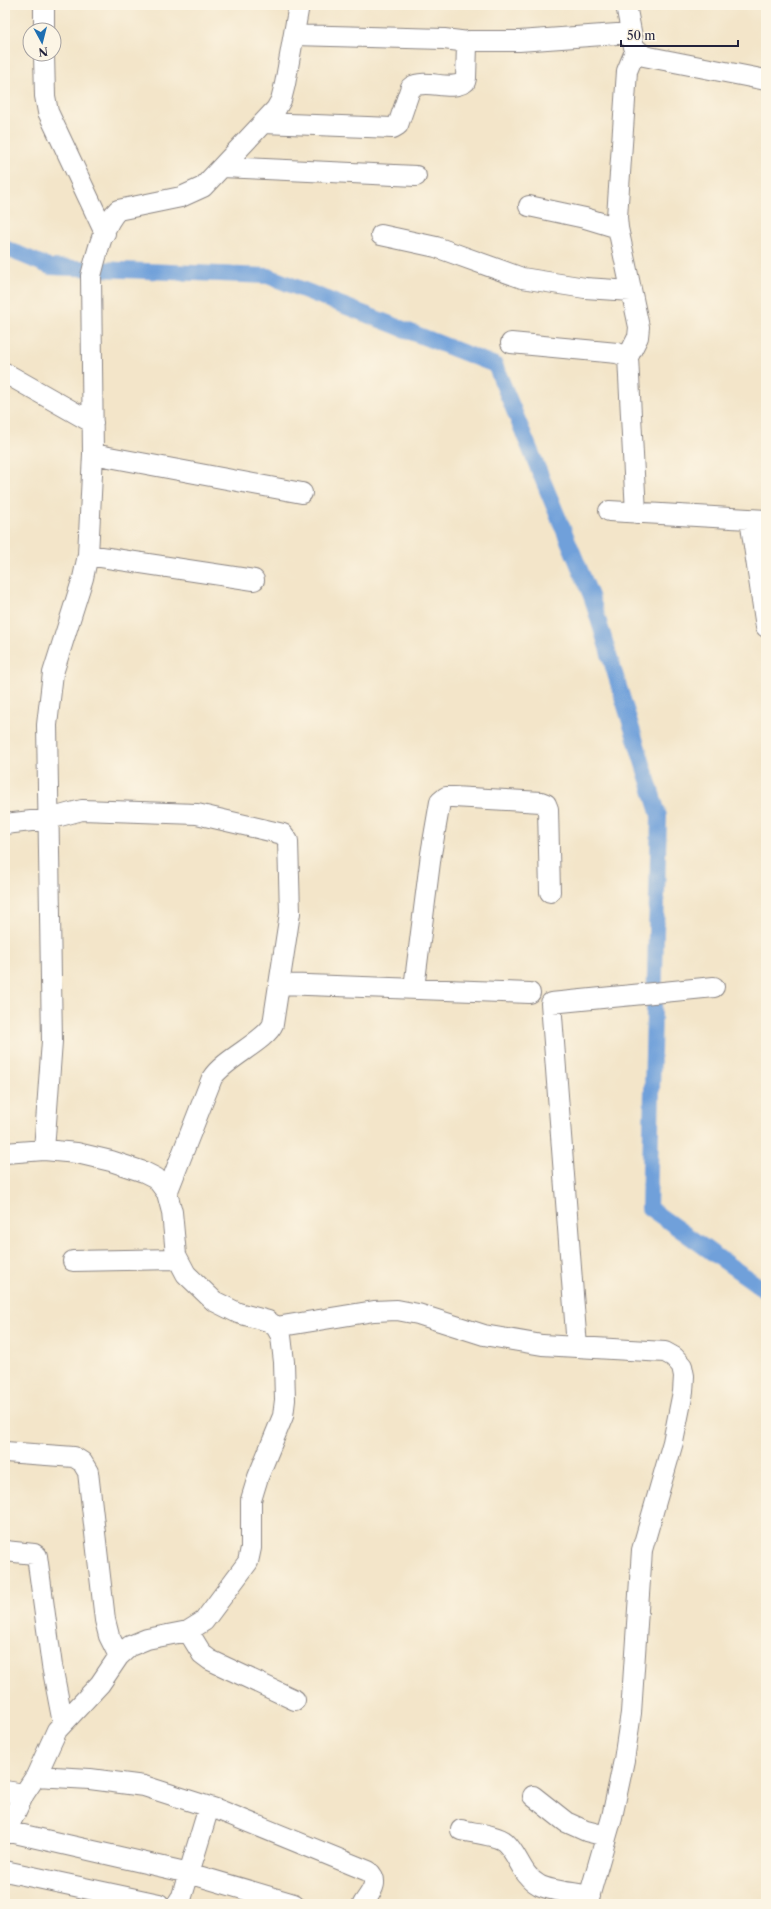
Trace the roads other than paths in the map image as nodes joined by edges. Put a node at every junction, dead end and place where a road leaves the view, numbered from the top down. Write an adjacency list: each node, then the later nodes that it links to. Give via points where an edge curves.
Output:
1 (44, 5): 4 (street)
2 (299, 5): 5 (street)
3 (626, 5): 6 (street)
4 (44, 22)
5 (294, 35): 7 (street, via 444,39); 10 (street, via 281,100)
6 (634, 41): 7 (street); 9 (street, via 644,56); 14 (street, via 627,71)
7 (468, 42): 10 (street, via 465,82 458,85 419,84 411,88 398,125 393,128)
8 (44, 62): 16 (street, via 44,96 48,112)
9 (766, 80)
10 (263, 123): 11 (street)
11 (222, 167): 12 (street); 16 (street, via 203,187 190,194 118,210 112,215)
12 (416, 176)
13 (529, 206): 14 (street)
14 (618, 228): 17 (street)
15 (381, 235): 17 (street, via 436,247 522,278 585,288)
16 (101, 242): 21 (street, via 91,276)
17 (631, 291): 19 (street, via 639,333)
18 (511, 343): 19 (street, via 617,353)
19 (628, 357): 25 (street)
20 (5, 374): 21 (street)
21 (93, 423): 22 (street)
22 (93, 454): 23 (street); 27 (street)
23 (302, 493)
24 (609, 511): 25 (street)
25 (636, 513): 26 (street)
26 (758, 519): 29 (street)
27 (88, 555): 28 (street); 30 (street, via 52,680 47,725)
28 (254, 580)
29 (766, 627)
30 (49, 819): 31 (street); 33 (street, via 82,810 200,814 283,834 288,841 291,905); 37 (street, via 52,1041)
31 (5, 824)
32 (550, 892): 35 (street, via 546,804 453,797 444,799 440,802 431,854)
33 (280, 984): 35 (street); 39 (street, via 272,1026 218,1069 212,1078)
34 (714, 987): 43 (street, via 551,1004)
35 (414, 988): 36 (street)
36 (530, 992)
37 (44, 1150): 38 (street); 39 (street, via 105,1159 144,1172 156,1178)
38 (5, 1153)
39 (167, 1193): 40 (street, via 172,1212)
40 (177, 1259): 41 (street); 42 (street, via 186,1274 214,1301 238,1313 268,1321)
41 (73, 1261)
42 (276, 1327): 43 (street, via 374,1311 397,1310 484,1335 542,1345); 46 (street, via 281,1336 285,1400 283,1416 251,1500 251,1548 248,1562 204,1621)
43 (577, 1347): 56 (street, via 664,1352 674,1357 682,1366 684,1376 673,1442 642,1550 631,1714 624,1760)
44 (5, 1452): 47 (street, via 74,1457 82,1462 88,1472 105,1620 109,1636)
45 (5, 1551): 49 (street, via 37,1556 52,1666)
46 (188, 1630): 47 (street, via 147,1639 130,1646); 48 (street, via 202,1654 210,1660)
47 (119, 1656): 49 (street, via 100,1684)
48 (295, 1700)
49 (63, 1723): 50 (street, via 57,1730)
50 (36, 1776): 51 (street); 53 (street, via 144,1786)
51 (14, 1793): 55 (street)
52 (533, 1796): 56 (street, via 566,1822)
53 (209, 1807): 58 (street); 63 (street, via 368,1872 373,1876 373,1888)
54 (461, 1830): 59 (street, via 504,1841 531,1880 540,1886)
55 (6, 1832): 58 (street)
56 (606, 1836): 59 (street)
57 (5, 1871): 60 (street)
58 (188, 1873): 61 (street, via 182,1896); 62 (street)
59 (588, 1900)
60 (159, 1904)
61 (177, 1904)
62 (294, 1904)
63 (363, 1904)

